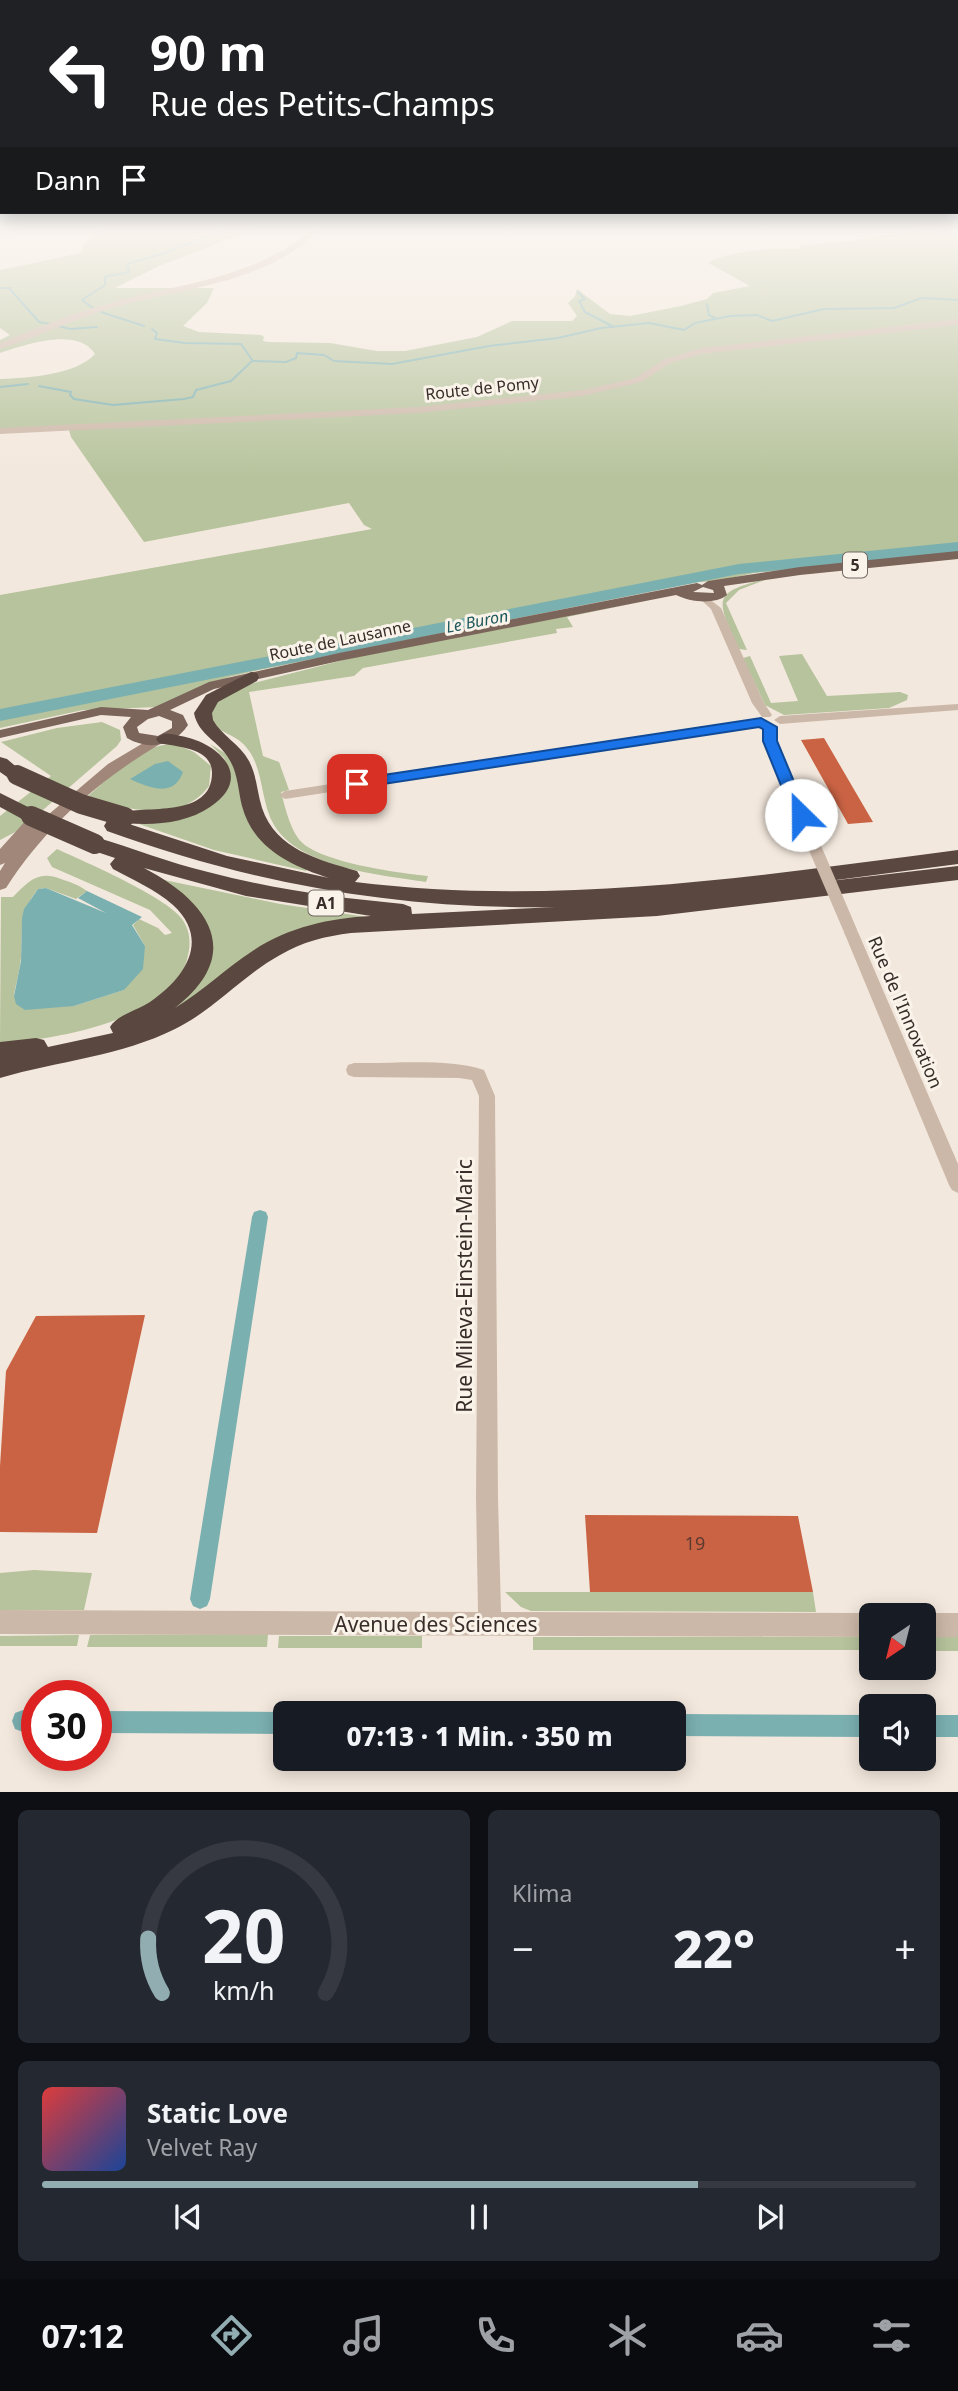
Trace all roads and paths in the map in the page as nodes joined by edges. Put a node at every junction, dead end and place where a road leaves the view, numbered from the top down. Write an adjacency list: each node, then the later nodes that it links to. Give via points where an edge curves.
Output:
1 (89, 312): 3 (street)
2 (958, 322): 4 (street, Route de Pomy, via 701,351 615,386 472,406)
3 (0, 346)
4 (0, 431)
5 (958, 555): 6 (main road, Route de Lausanne / 5)
6 (759, 577): 7 (main road, Route de Lausanne / 5); 8 (main road, Route de Lausanne / 5, via 732,587)
7 (702, 591): 8 (main road, via 719,588); 9 (main road, Route de Lausanne / 5, via 661,594)
8 (719, 599): 15 (street, Rue de l'Innovation)
9 (251, 677): 10 (main road, Route de Lausanne / 5); 19 (highway, via 215,697 203,713 207,726)
10 (232, 682): 12 (main road, Route de Lausanne / 5, via 199,690); 14 (main road, Route de Lausanne / 5, via 197,699)
11 (958, 707): 15 (street)
12 (152, 713): 13 (main road, Route de Lausanne / 5, via 106,711); 14 (main road, via 169,713); 16 (main road, via 134,721)
13 (83, 716): 16 (main road, Route de Lausanne / 5, via 114,720); 17 (main road, Route de Lausanne / 5)
14 (179, 721): 18 (main road, Route de Lausanne, via 177,732); 19 (highway)
15 (769, 721): 21 (street); 34 (street, Rue de l'Innovation, bridge, via 770,741)
16 (131, 732): 18 (main road, Route de Lausanne, via 143,741); 26 (main road, via 120,748 47,810)
17 (0, 734)
18 (160, 740): 23 (highway, via 191,743 215,757 222,771 219,787 204,802 174,815); 28 (main road, via 126,758 60,814 25,848)
19 (234, 752): 29 (highway, via 262,828 276,846 296,859 376,881)
20 (0, 763): 23 (highway, A1, bridge, via 53,797)
21 (285, 795)
22 (0, 799): 24 (highway, bridge)
23 (119, 821): 29 (highway, A1, via 205,858 316,883 423,896)
24 (92, 846): 30 (highway, A1, via 220,883 317,902 443,914); 31 (highway, via 186,905 200,926 199,963 174,997 131,1024 80,1039)
25 (958, 857): 29 (highway, A1, via 667,892)
26 (0, 859)
27 (958, 873): 30 (highway, A1, via 691,906)
28 (0, 884)
29 (533, 900)
30 (565, 915): 32 (highway, via 351,925 311,933 269,951 201,1004 156,1028)
31 (0, 1051)
32 (0, 1068)
33 (354, 1070): 36 (street, Rue Mileva-Einstein-Maric, via 459,1071 478,1075 487,1096)
34 (958, 1185)
35 (0, 1622): 36 (street, Avenue des Sciences)
36 (490, 1624): 37 (street, Avenue des Sciences)
37 (859, 1625)
38 (936, 1625): 39 (street)
39 (958, 1625)

